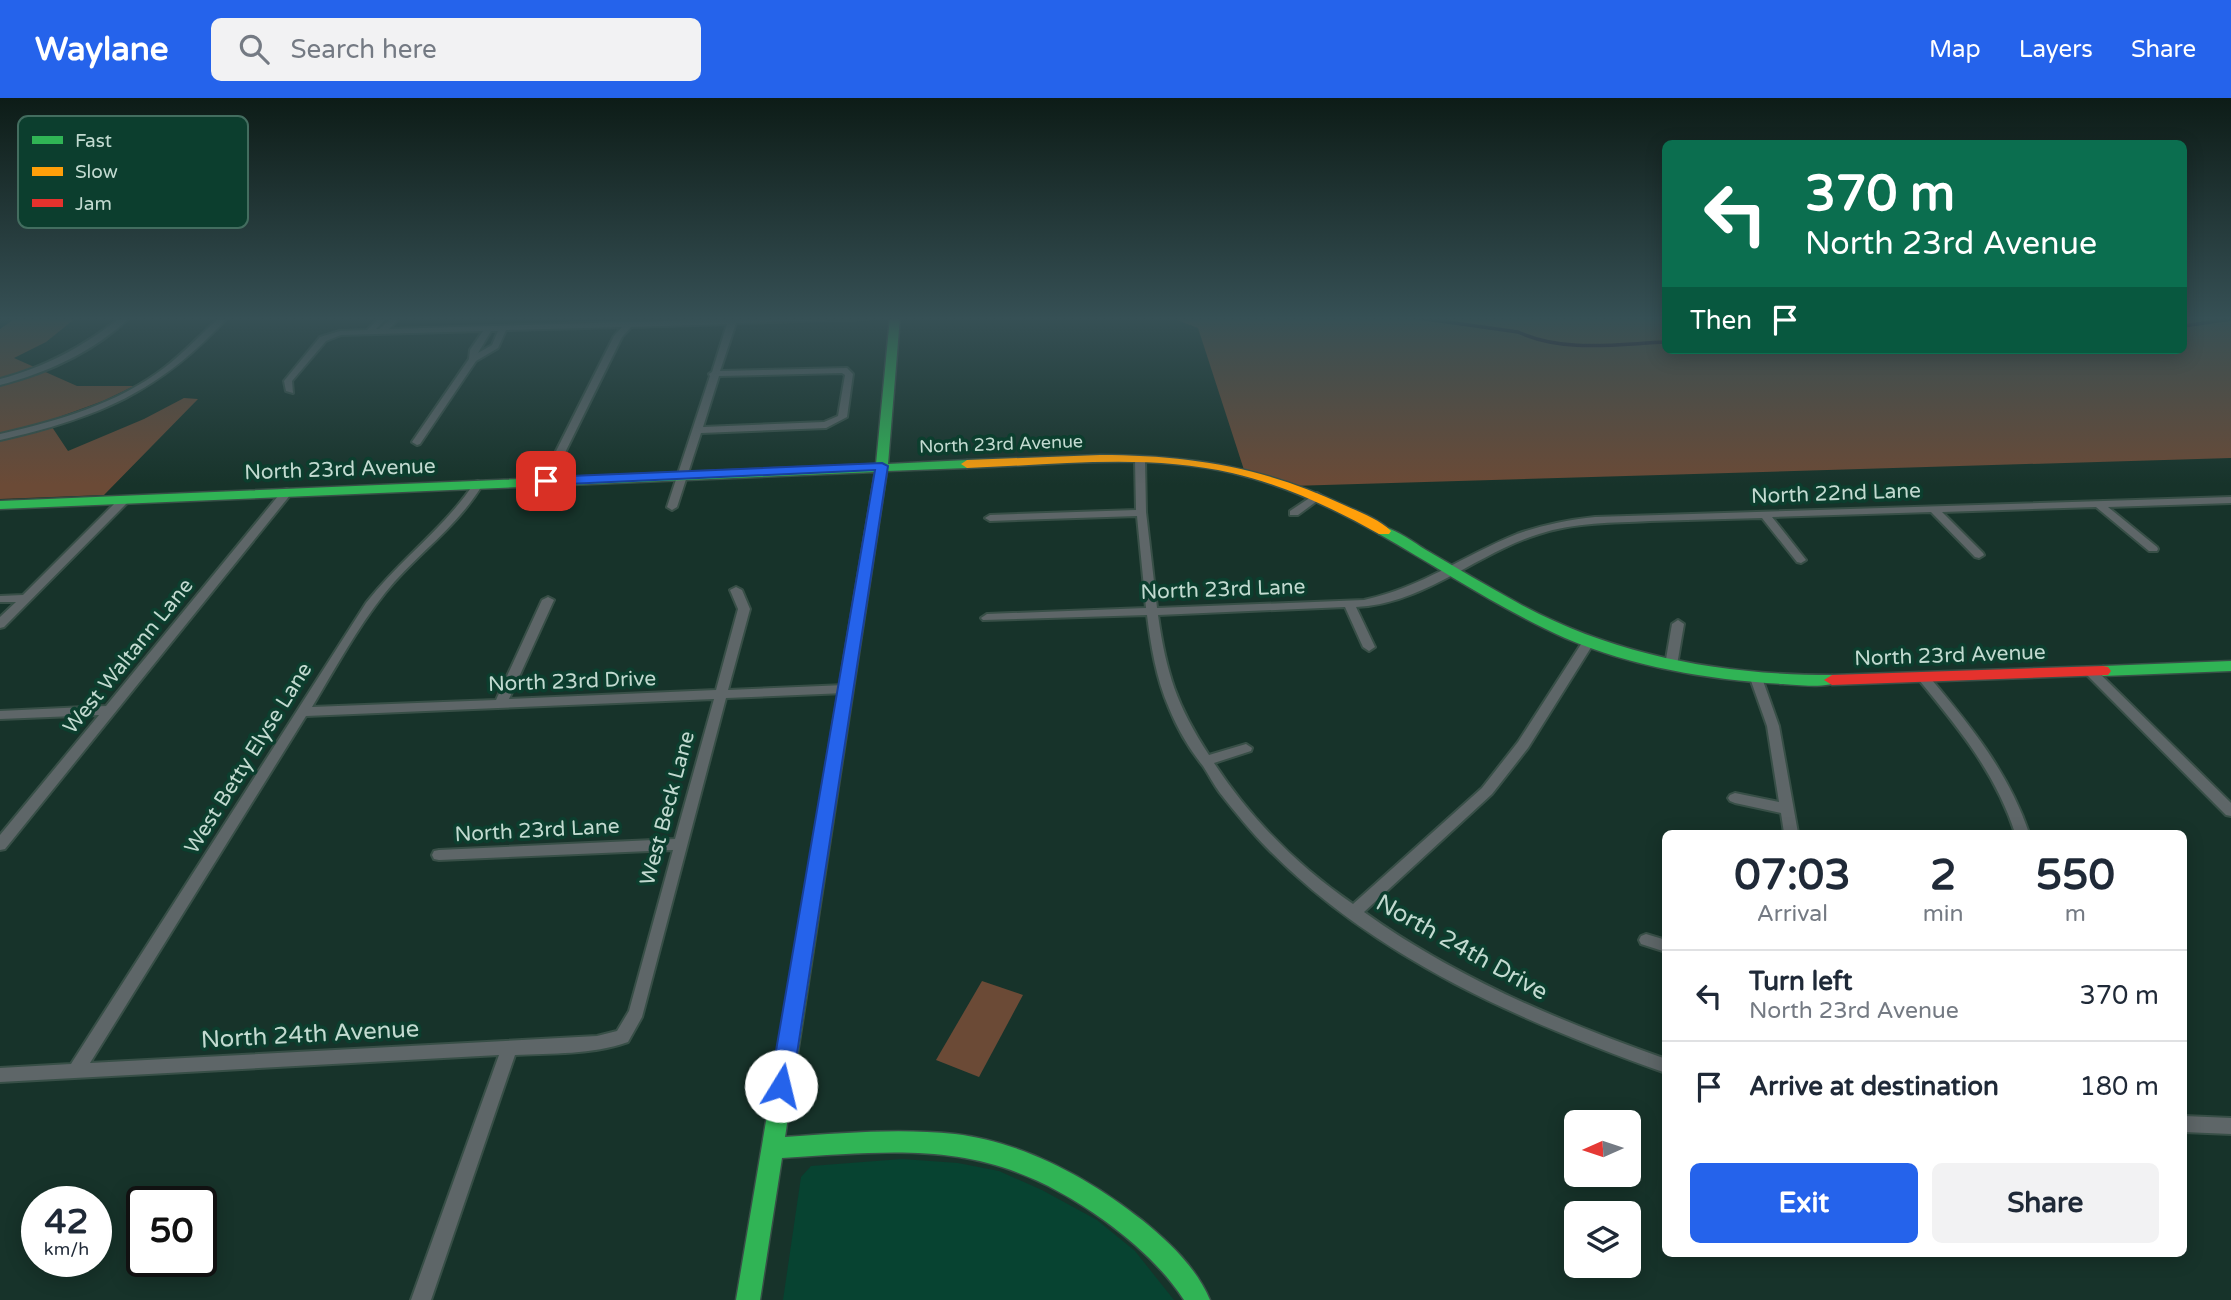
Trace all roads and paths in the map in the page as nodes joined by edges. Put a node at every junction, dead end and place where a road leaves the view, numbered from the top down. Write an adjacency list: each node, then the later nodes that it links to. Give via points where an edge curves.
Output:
1 (25, 373): 10 (street)
2 (163, 373): 13 (street, via 132,393 42,427)
3 (295, 373): 11 (street, via 288,381)
4 (463, 373): 14 (street)
5 (600, 373): 18 (street)
6 (743, 373): 9 (street)
7 (848, 373): 12 (street, via 842,417 836,422)
8 (890, 373): 16 (street)
9 (713, 374): 12 (street)
10 (0, 382)
11 (290, 391)
12 (696, 430): 17 (street)
13 (0, 437)
14 (417, 442)
15 (1140, 460): 16 (street, North 23rd Avenue); 21 (street, North 23rd Avenue, via 1231,469); 28 (street, North 24th Drive)
16 (882, 466): 17 (street, North 23rd Avenue); 52 (street)
17 (682, 475): 18 (street, North 23rd Avenue); 26 (street)
18 (546, 481): 19 (street, North 23rd Avenue)
19 (478, 484): 20 (street, North 23rd Avenue); 56 (street, West Betty Elyse Lane, via 454,519 377,594)
20 (287, 492): 22 (street, North 23rd Avenue); 55 (street, West Waltann Lane)
21 (1317, 496): 29 (street); 35 (street, North 23rd Avenue)
22 (124, 500): 25 (street, North 23rd Avenue); 37 (street)
23 (2231, 500): 24 (street, North 22nd Lane)
24 (2098, 504): 27 (street, North 22nd Lane); 32 (street)
25 (0, 505)
26 (672, 507)
27 (1933, 509): 30 (street, North 22nd Lane); 33 (street)
28 (1141, 513): 31 (street); 41 (street, North 24th Drive)
29 (1294, 513)
30 (1765, 515): 34 (street); 35 (street, North 22nd Lane, via 1561,525 1511,541)
31 (990, 518)
32 (2153, 549)
33 (1979, 555)
34 (1801, 560)
35 (1454, 572): 40 (street, North 23rd Lane, via 1407,594); 45 (street, North 23rd Avenue, via 1534,617)
36 (736, 590): 53 (street, West Beck Lane, via 744,609)
37 (26, 598): 38 (street); 43 (street)
38 (0, 599)
39 (548, 600): 54 (street)
40 (1350, 605): 41 (street, North 23rd Lane); 46 (street)
41 (1153, 612): 42 (street, North 23rd Lane); 59 (street, North 24th Drive, via 1159,656 1177,711)
42 (987, 618)
43 (0, 624)
44 (1678, 624): 47 (street)
45 (1589, 641): 47 (street, North 23rd Avenue); 68 (street, via 1495,783)
46 (1369, 648)
47 (1671, 666): 51 (street, North 23rd Avenue)
48 (2231, 666): 49 (street, North 23rd Avenue)
49 (2091, 671): 50 (street, North 23rd Avenue); 62 (street)
50 (1923, 677): 51 (street, North 23rd Avenue); 64 (street, via 1995,768)
51 (1756, 678): 61 (street, via 1773,726)
52 (845, 689): 53 (street, North 23rd Drive); 78 (street)
53 (721, 695): 54 (street, North 23rd Drive); 65 (street, West Beck Lane)
54 (501, 703): 56 (street, North 23rd Drive)
55 (110, 710): 57 (street); 66 (street, West Waltann Lane)
56 (302, 712): 74 (street, West Betty Elyse Lane)
57 (0, 715)
58 (1246, 748): 59 (street)
59 (1205, 761): 68 (street, North 24th Drive, via 1238,808 1278,851)
60 (1735, 798): 61 (street)
61 (1787, 809): 63 (street)
62 (2231, 811)
63 (1790, 830)
64 (2021, 830)
65 (680, 844): 67 (street, North 23rd Lane); 71 (street, West Beck Lane, via 636,1012)
66 (0, 845)
67 (439, 855)
68 (1353, 913): 73 (street, North 24th Drive, via 1516,1009)
69 (1646, 940): 70 (street)
70 (1662, 945)
71 (622, 1037): 72 (street, North 24th Avenue, via 597,1043)
72 (510, 1047): 74 (street, North 24th Avenue); 79 (street)
73 (1662, 1065)
74 (76, 1071): 75 (street, North 24th Avenue)
75 (0, 1075)
76 (2187, 1124): 77 (street)
77 (2231, 1126)
78 (771, 1149): 80 (street); 81 (street, via 913,1142 960,1145 1034,1165 1106,1208 1171,1262)
79 (421, 1300)
80 (748, 1300)
81 (1198, 1300)

